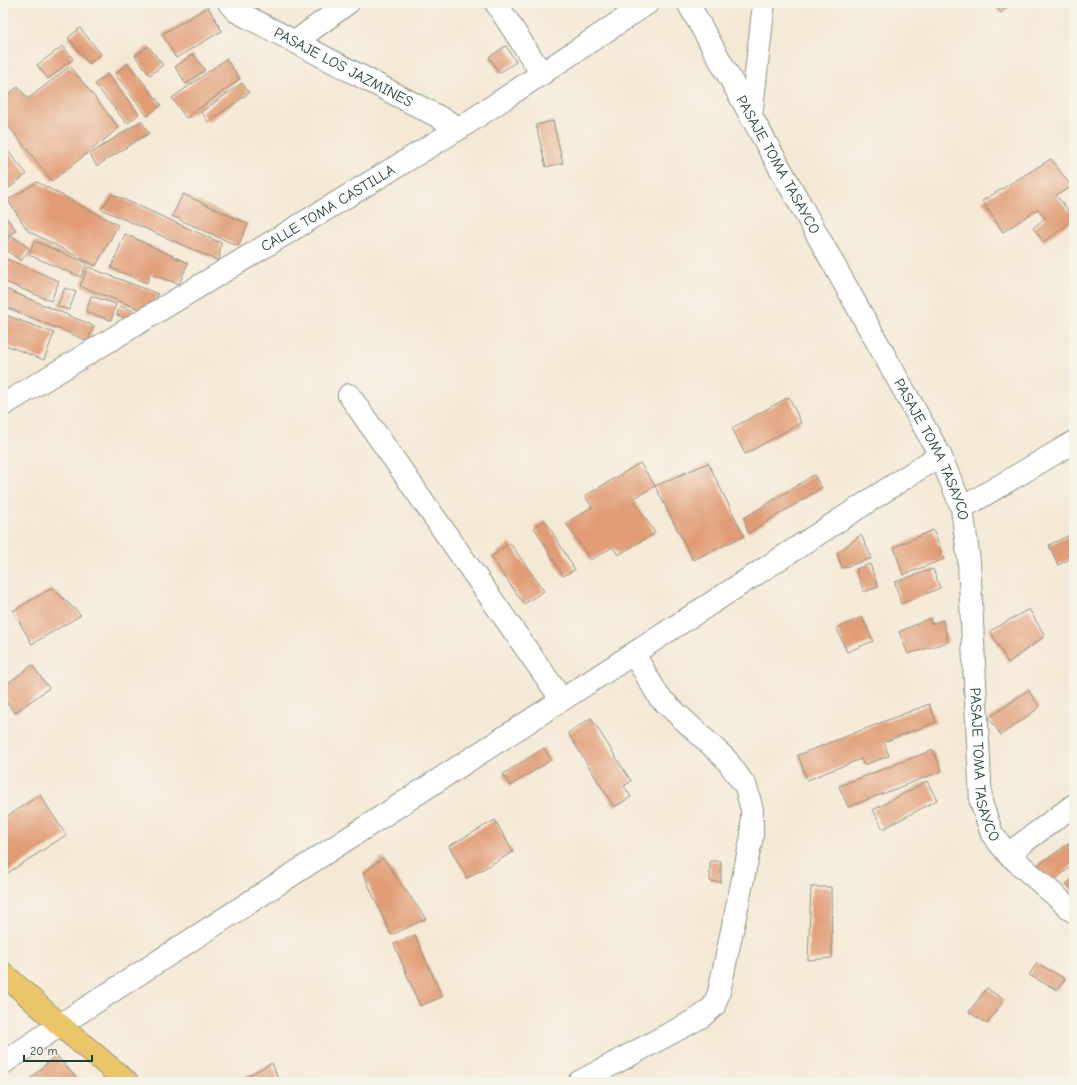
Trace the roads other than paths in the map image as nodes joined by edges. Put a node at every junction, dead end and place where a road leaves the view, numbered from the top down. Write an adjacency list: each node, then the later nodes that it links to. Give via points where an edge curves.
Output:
1 (348, 3): 7 (street)
2 (496, 3): 8 (street)
3 (648, 3): 8 (street, CALLE TOMA CASTILLA)
4 (688, 3): 9 (street, PASAJE TOMA TASAYCO)
5 (764, 3): 9 (street)
6 (238, 6): 7 (street, PASAJE LOS JAZMINES)
7 (295, 42): 10 (street, PASAJE LOS JAZMINES)
8 (542, 74): 10 (street, CALLE TOMA CASTILLA)
9 (751, 117): 14 (street, PASAJE TOMA TASAYCO)
10 (460, 128): 12 (street, CALLE TOMA CASTILLA)
11 (349, 395): 17 (street)
12 (3, 405)
13 (1074, 442): 15 (street)
14 (940, 455): 15 (street, PASAJE TOMA TASAYCO); 16 (street)
15 (962, 508): 19 (street, PASAJE TOMA TASAYCO, via 969,562 981,802 992,834)
16 (634, 654): 17 (street); 25 (street, via 659,697 726,759 746,787 752,810 752,836 720,992 714,1006 702,1017)
17 (562, 700): 22 (street)
18 (1074, 805): 19 (street)
19 (1008, 854): 20 (street, PASAJE TOMA TASAYCO)
20 (1074, 912)
21 (3, 973): 22 (main road)
22 (60, 1025): 23 (street); 24 (main road)
23 (3, 1063)
24 (127, 1082)
25 (579, 1082)

